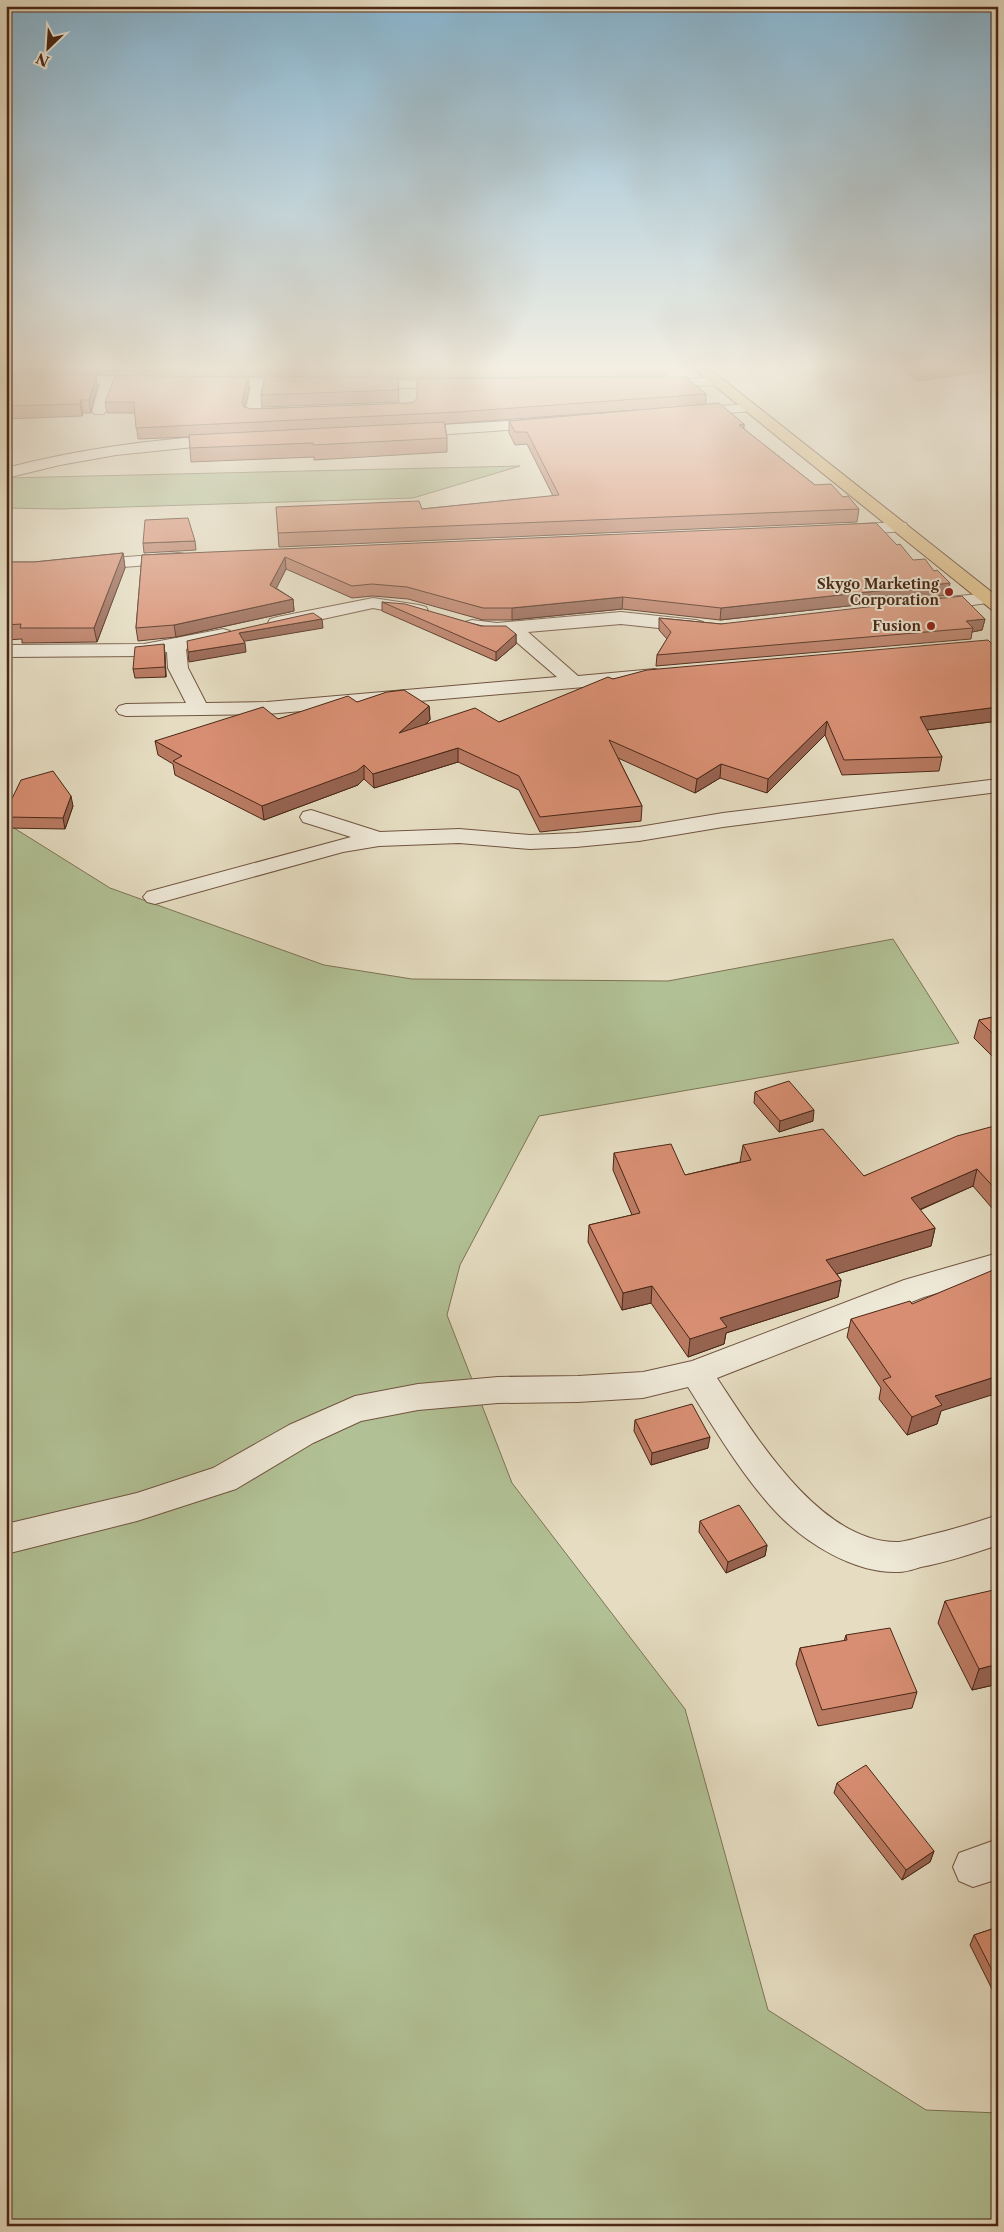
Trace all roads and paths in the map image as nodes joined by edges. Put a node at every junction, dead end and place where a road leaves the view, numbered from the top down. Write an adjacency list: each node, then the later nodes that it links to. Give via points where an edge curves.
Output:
1 (827, 470): 2 (highway)
2 (900, 527): 3 (street); 6 (highway)
3 (824, 531)
4 (192, 558): 5 (street)
5 (68, 567)
6 (993, 602): 7 (street)
7 (911, 607)
8 (432, 615): 10 (street, via 406,607 373,603)
9 (458, 622): 12 (street, via 482,628)
10 (260, 627)
11 (710, 627): 12 (street, via 621,618)
12 (512, 628): 17 (street)
13 (241, 631): 14 (street)
14 (176, 645): 15 (street, via 110,651); 19 (street, via 178,668)
15 (6, 651)
16 (672, 673): 17 (street)
17 (574, 682): 19 (street, via 268,708)
18 (126, 710): 19 (street)
19 (200, 710)
20 (998, 785): 22 (street, via 576,840 530,842 459,836)
21 (312, 817): 22 (street)
22 (379, 840): 23 (street, via 341,846)
23 (155, 897)
24 (998, 1264): 25 (street, via 915,1288)
25 (696, 1373): 26 (street, via 788,1502 824,1532 861,1552 899,1557 950,1546); 27 (street, via 643,1385 578,1390 498,1390 418,1397 355,1409 301,1434 224,1479 137,1507)
26 (998, 1530)
27 (6, 1539)

